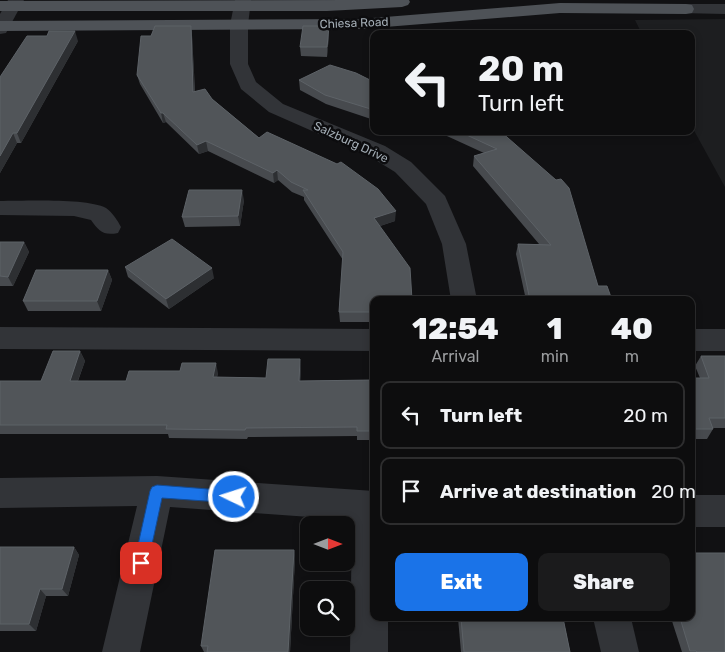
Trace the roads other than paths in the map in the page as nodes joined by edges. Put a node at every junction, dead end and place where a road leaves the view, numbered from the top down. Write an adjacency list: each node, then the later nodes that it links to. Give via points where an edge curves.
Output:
1 (419, 1): 5 (main road, Chiesa Road)
2 (10, 4): 5 (main road, Chiesa Road); 6 (street)
3 (684, 5): 4 (street); 5 (main road, Chiesa Road, via 560,8 360,24)
4 (725, 9)
5 (241, 10): 6 (main road, Chiesa Road); 9 (street, Salzburg Drive, via 239,64 248,85 276,108 377,151 403,167 437,201 454,244)
6 (1, 27)
7 (0, 208): 8 (street, via 74,209 99,214)
8 (109, 227)
9 (463, 296)
10 (0, 338): 11 (street)
11 (370, 340)
12 (695, 340): 13 (street)
13 (725, 340)
14 (157, 491): 15 (street); 16 (street); 21 (street)
15 (0, 493)
16 (370, 506)
17 (695, 510): 18 (street)
18 (725, 511)
19 (370, 603): 22 (street)
20 (613, 621): 23 (street)
21 (121, 652)
22 (369, 652)
23 (620, 652)

